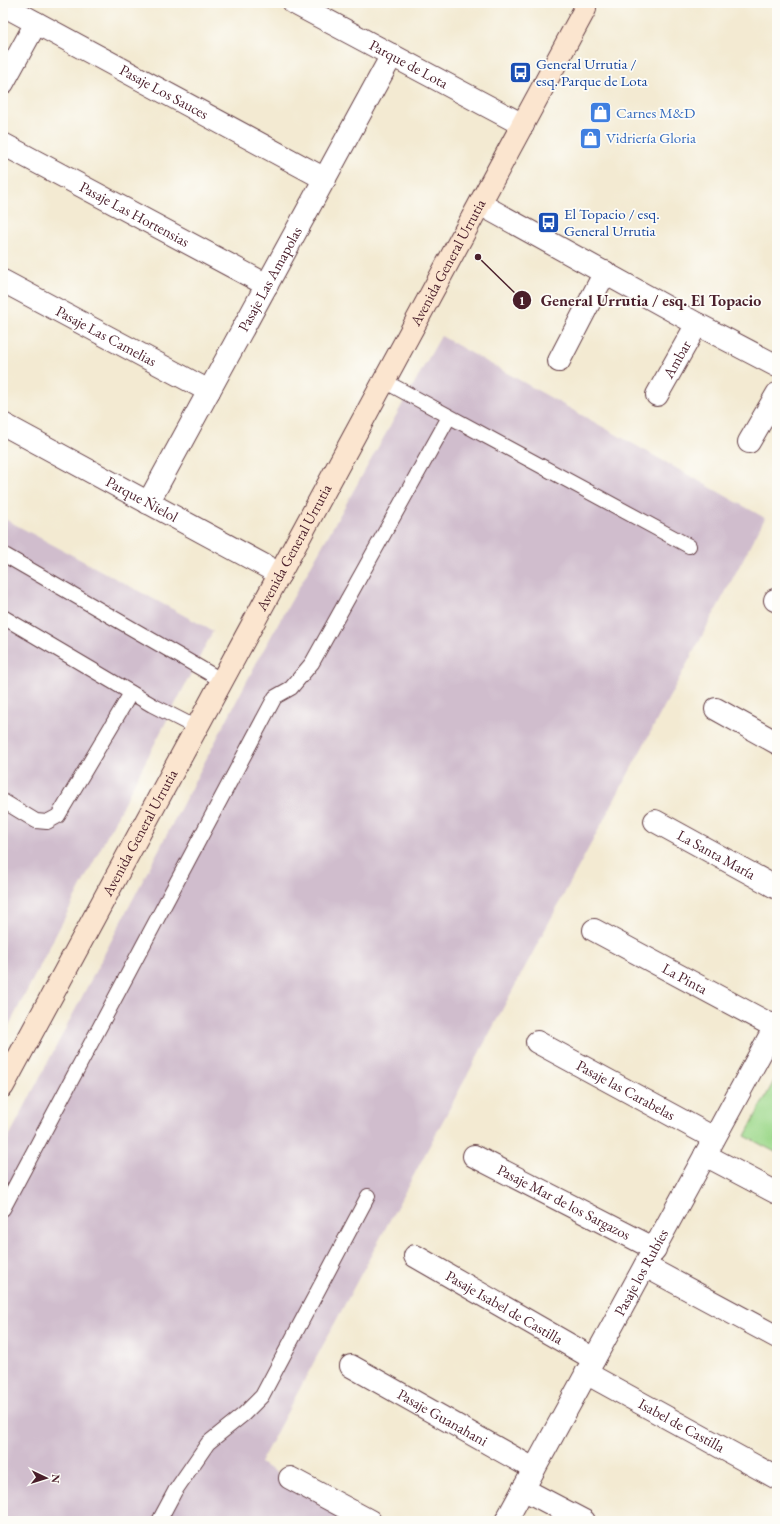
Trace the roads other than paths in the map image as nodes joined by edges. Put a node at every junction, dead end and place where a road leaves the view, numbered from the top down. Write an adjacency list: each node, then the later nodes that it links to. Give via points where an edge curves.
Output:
1 (294, 3): 5 (street, Parque de Lota)
2 (585, 5): 7 (main road, Avenida General Urrutia)
3 (3, 6): 4 (street, Pasaje Los Sauces)
4 (36, 23): 6 (street); 9 (street, Pasaje Los Sauces)
5 (392, 55): 7 (street, Parque de Lota); 9 (street, Pasaje Las Amapolas)
6 (3, 83)
7 (523, 125): 10 (main road, Avenida General Urrutia)
8 (3, 144): 13 (street, Pasaje Las Hortensias)
9 (324, 179): 13 (street, Pasaje Las Amapolas)
10 (480, 204): 11 (street); 17 (main road, Avenida General Urrutia)
11 (605, 272): 14 (street); 15 (street)
12 (3, 281): 18 (street, Pasaje Las Camelias)
13 (267, 285): 18 (street, Pasaje Las Amapolas)
14 (697, 324): 16 (street); 20 (street, Ambar)
15 (559, 361)
16 (777, 366)
17 (384, 381): 21 (lane); 27 (main road, Avenida General Urrutia)
18 (209, 392): 24 (street, Pasaje Las Amapolas)
19 (777, 394): 23 (street)
20 (657, 395)
21 (449, 417): 25 (lane); 45 (lane, via 312,663 291,688 275,697)
22 (3, 424): 24 (street, Parque Ńielol)
23 (748, 442)
24 (148, 503): 27 (street, Parque Ńielol)
25 (689, 546)
26 (3, 554): 29 (lane)
27 (280, 574): 29 (main road, Avenida General Urrutia)
28 (3, 617): 30 (lane)
29 (221, 680): 32 (main road, Avenida General Urrutia)
30 (131, 693): 32 (lane); 34 (lane, via 58,816 47,822 36,821)
31 (716, 709): 33 (street)
32 (197, 728): 40 (main road, Avenida General Urrutia)
33 (777, 743)
34 (3, 801)
35 (655, 821): 36 (street, La Santa María)
36 (777, 888)
37 (594, 930): 38 (street, La Pinta)
38 (776, 1025): 41 (street, Pasaje los Rubíes)
39 (537, 1042): 41 (street, Pasaje las Carabelas)
40 (3, 1086)
41 (710, 1146): 43 (street, Pasaje las Carabelas); 47 (street, Pasaje los Rubíes)
42 (474, 1156): 47 (street, Pasaje Mar de los Sargazos)
43 (777, 1194)
44 (368, 1196): 55 (lane, via 262,1396 208,1443 175,1491)
45 (3, 1209)
46 (415, 1256): 50 (street, Pasaje Isabel de Castilla)
47 (650, 1257): 48 (street, Pasaje Mar de los Sargazos); 50 (street, Pasaje los Rubíes)
48 (777, 1337)
49 (351, 1366): 51 (street, Pasaje Guanahani)
50 (590, 1366): 51 (street, Pasaje los Rubíes); 53 (street, Isabel de Castilla)
51 (534, 1469): 54 (street, Pasaje los Rubíes)
52 (290, 1478): 56 (street)
53 (777, 1478)
54 (523, 1489): 57 (street, Pasaje los Rubíes); 58 (street)
55 (159, 1521)
56 (370, 1521)
57 (506, 1521)
58 (584, 1521)

